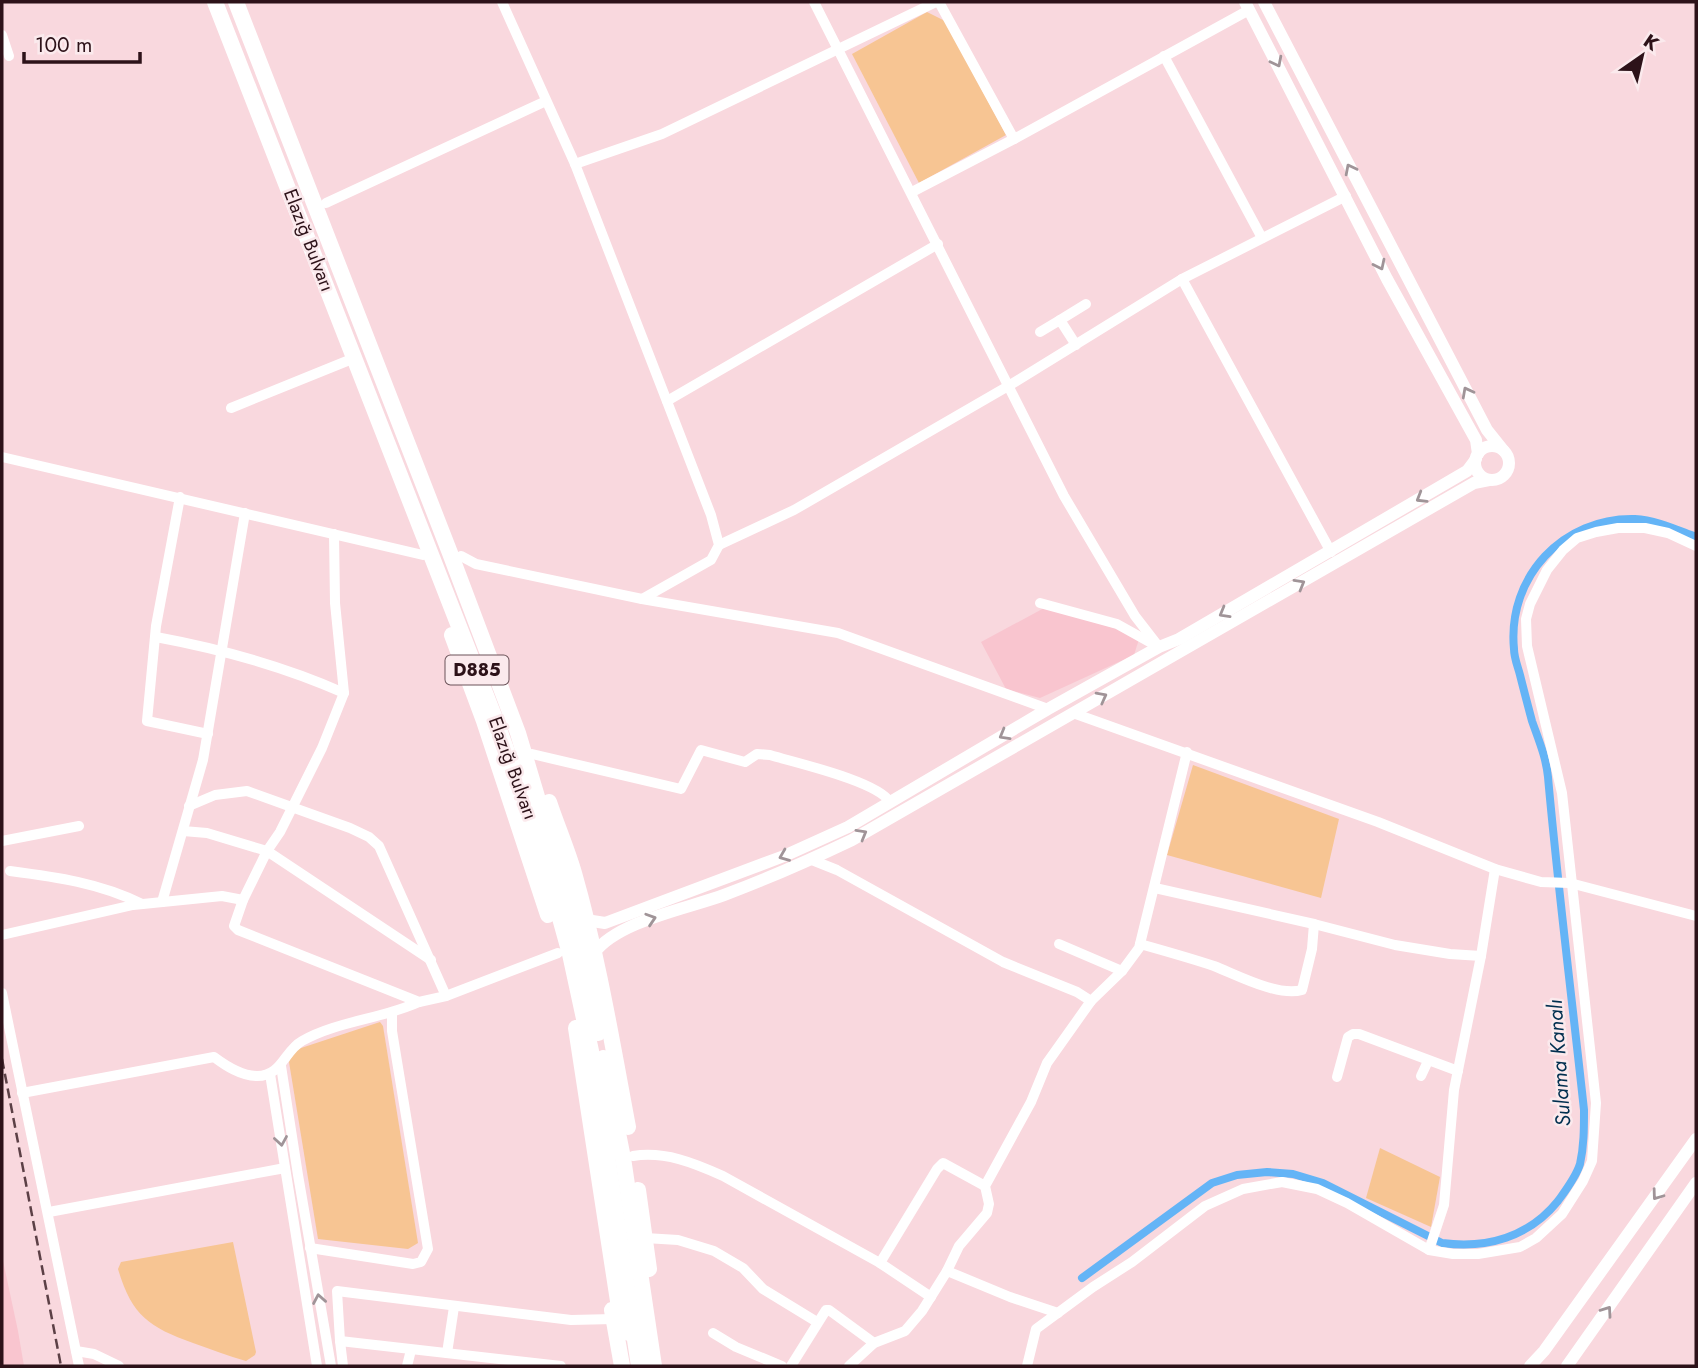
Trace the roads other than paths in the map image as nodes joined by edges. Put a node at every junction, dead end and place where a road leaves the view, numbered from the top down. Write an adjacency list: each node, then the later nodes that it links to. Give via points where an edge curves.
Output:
1 (210, 2): 27 (highway, via 225,52)
2 (215, 2): 112 (highway, Elazığ Bulvarı / D885, via 537,835 591,1051)
3 (236, 2): 112 (highway, Elazığ Bulvarı / D885, via 527,762 584,960 623,1158)
4 (242, 2): 19 (highway)
5 (504, 2): 14 (street)
6 (814, 2): 11 (street)
7 (937, 2): 11 (street); 15 (street)
8 (1264, 2): 31 (main road, one-way to 8, via 1481,419)
9 (1247, 6): 13 (street); 18 (main road, one-way to 18)
10 (2, 35): 12 (street)
11 (839, 48): 16 (street, via 662,134); 17 (street)
12 (9, 56)
13 (1164, 56): 15 (street); 20 (street)
14 (546, 101): 16 (street); 19 (street)
15 (1014, 139): 17 (street)
16 (575, 164): 29 (street)
17 (912, 192): 21 (street)
18 (1346, 196): 20 (street); 33 (main road, one-way to 33, via 1476,440)
19 (326, 203): 42 (highway, via 461,556)
20 (1262, 238): 22 (street)
21 (939, 244): 28 (street); 29 (street)
22 (1182, 279): 26 (street); 40 (street)
23 (1086, 304): 24 (street)
24 (1060, 320): 25 (street); 26 (street)
25 (1040, 332)
26 (1076, 345): 28 (street)
27 (347, 361): 30 (street); 41 (highway)
28 (1010, 385): 38 (street, via 794,510); 46 (street, via 1065,496)
29 (667, 401): 38 (street, via 712,515)
30 (231, 408)
31 (1503, 450): 33 (main road, via 1487,447); 34 (main road, via 1509,459 1508,470)
32 (2, 457): 35 (street)
33 (1477, 457): 34 (main road, via 1480,475); 40 (main road, one-way to 40, via 1467,471)
34 (1489, 480): 50 (main road, one-way to 34, via 1474,483)
35 (180, 497): 36 (street); 45 (street)
36 (245, 513): 37 (street); 47 (street)
37 (334, 534): 41 (street); 48 (street, via 333,575)
38 (719, 545): 43 (street, via 711,559)
39 (1696, 545): 64 (street, via 1645,528 1618,528 1577,538 1547,570 1530,604 1527,646 1562,793)
40 (1331, 552): 46 (main road, one-way to 46)
41 (423, 555): 75 (highway, via 484,721)
42 (472, 570): 43 (street); 53 (highway)
43 (642, 599): 49 (street, via 838,633)
44 (1040, 603): 46 (street, via 1118,624)
45 (156, 637): 47 (street); 51 (street, via 147,721)
46 (1158, 647): 49 (main road)
47 (222, 650): 48 (street); 51 (street)
48 (344, 693): 56 (street)
49 (1048, 709): 54 (main road, one-way to 54)
50 (1073, 713): 52 (street); 61 (main road, one-way to 50)
51 (208, 734): 55 (street)
52 (1187, 752): 62 (street); 65 (street)
53 (532, 754): 54 (street, via 681,789 701,750 745,762 757,754 770,755 860,782); 70 (highway)
54 (890, 802): 70 (main road, one-way to 70, via 784,856 605,923)
55 (190, 806): 56 (street, via 215,795 247,790); 58 (street)
56 (292, 807): 60 (street); 78 (street, via 350,828 379,846)
57 (79, 826): 59 (street)
58 (183, 831): 60 (street, via 207,833); 67 (street)
59 (2, 841)
60 (267, 851): 66 (street); 78 (street)
61 (811, 860): 76 (main road, one-way to 61, via 602,942 624,929); 82 (street, via 1003,962)
62 (1495, 869): 64 (street); 77 (street)
63 (10, 871): 68 (street, via 96,886)
64 (1567, 883): 69 (street); 99 (street, via 1596,1103 1590,1167 1562,1213 1520,1247 1453,1254)
65 (1155, 888): 71 (street); 74 (street)
66 (243, 900): 67 (street, via 222,896); 83 (street, via 234,924 238,930)
67 (162, 902): 68 (street)
68 (142, 904): 72 (street)
69 (1696, 916)
70 (586, 920): 76 (highway)
71 (1314, 924): 74 (street, via 1303,990 1297,992 1267,987); 77 (street, via 1395,945)
72 (2, 935)
73 (1059, 944): 79 (street)
74 (1140, 944): 79 (street)
75 (558, 953): 81 (street); 102 (highway, via 577,1034)
76 (594, 953): 93 (highway)
77 (1481, 956): 87 (street)
78 (431, 960): 81 (street)
79 (1122, 971): 82 (street)
80 (2, 993): 91 (street)
81 (446, 996): 83 (street)
82 (1091, 1001): 96 (street, via 1047,1063)
83 (419, 1002): 84 (street)
84 (392, 1013): 86 (street, via 300,1042); 100 (street, via 428,1249 421,1262 414,1264)
85 (1428, 1061): 87 (street); 89 (street); 90 (street, via 1353,1034 1348,1037)
86 (282, 1066): 88 (street); 100 (street)
87 (1458, 1070): 99 (street, via 1444,1205)
88 (270, 1074): 91 (street, via 239,1072 214,1056); 94 (street, one-way to 94)
89 (1421, 1076)
90 (1337, 1077)
91 (22, 1093): 97 (street)
92 (1696, 1139): 130 (main road, one-way to 130)
93 (633, 1156): 98 (highway); 101 (street, via 669,1156 706,1168)
94 (285, 1168): 97 (street); 118 (street)
95 (1696, 1183): 131 (main road, one-way to 95)
96 (985, 1186): 101 (street, via 943,1163); 103 (street, via 987,1213 959,1246)
97 (49, 1212): 114 (street)
98 (645, 1238): 108 (street, via 678,1240 714,1251); 112 (highway, via 652,1286)
99 (1432, 1242): 106 (street, via 1317,1189 1282,1182 1265,1184 1205,1206)
100 (310, 1248): 119 (street, one-way to 100)
101 (880, 1263): 104 (street)
102 (614, 1270): 107 (highway, via 610,1297); 112 (highway, via 620,1314)
103 (947, 1271): 104 (street); 106 (street)
104 (931, 1297): 111 (street, via 905,1331)
105 (454, 1307): 107 (street, via 571,1320); 110 (street, via 337,1291); 115 (street)
106 (1058, 1312): 129 (street, via 1036,1329)
107 (614, 1319): 123 (highway)
108 (817, 1322): 111 (street, via 829,1310); 127 (street)
109 (713, 1334): 126 (street)
110 (340, 1341): 113 (street); 120 (street)
111 (874, 1343): 128 (street)
112 (644, 1345): 124 (highway, Elazığ Bulvarı / D885); 125 (highway, Elazığ Bulvarı / D885)
113 (411, 1350): 115 (street); 121 (street)
114 (76, 1351): 116 (street); 117 (street)
115 (447, 1353): 122 (street)
116 (79, 1366)
117 (119, 1366)
118 (317, 1366)
119 (331, 1366)
120 (343, 1366)
121 (407, 1366)
122 (561, 1366)
123 (622, 1366)
124 (639, 1366)
125 (653, 1366)
126 (782, 1366)
127 (791, 1366)
128 (849, 1366)
129 (1027, 1366)
130 (1530, 1366)
131 (1567, 1366)

